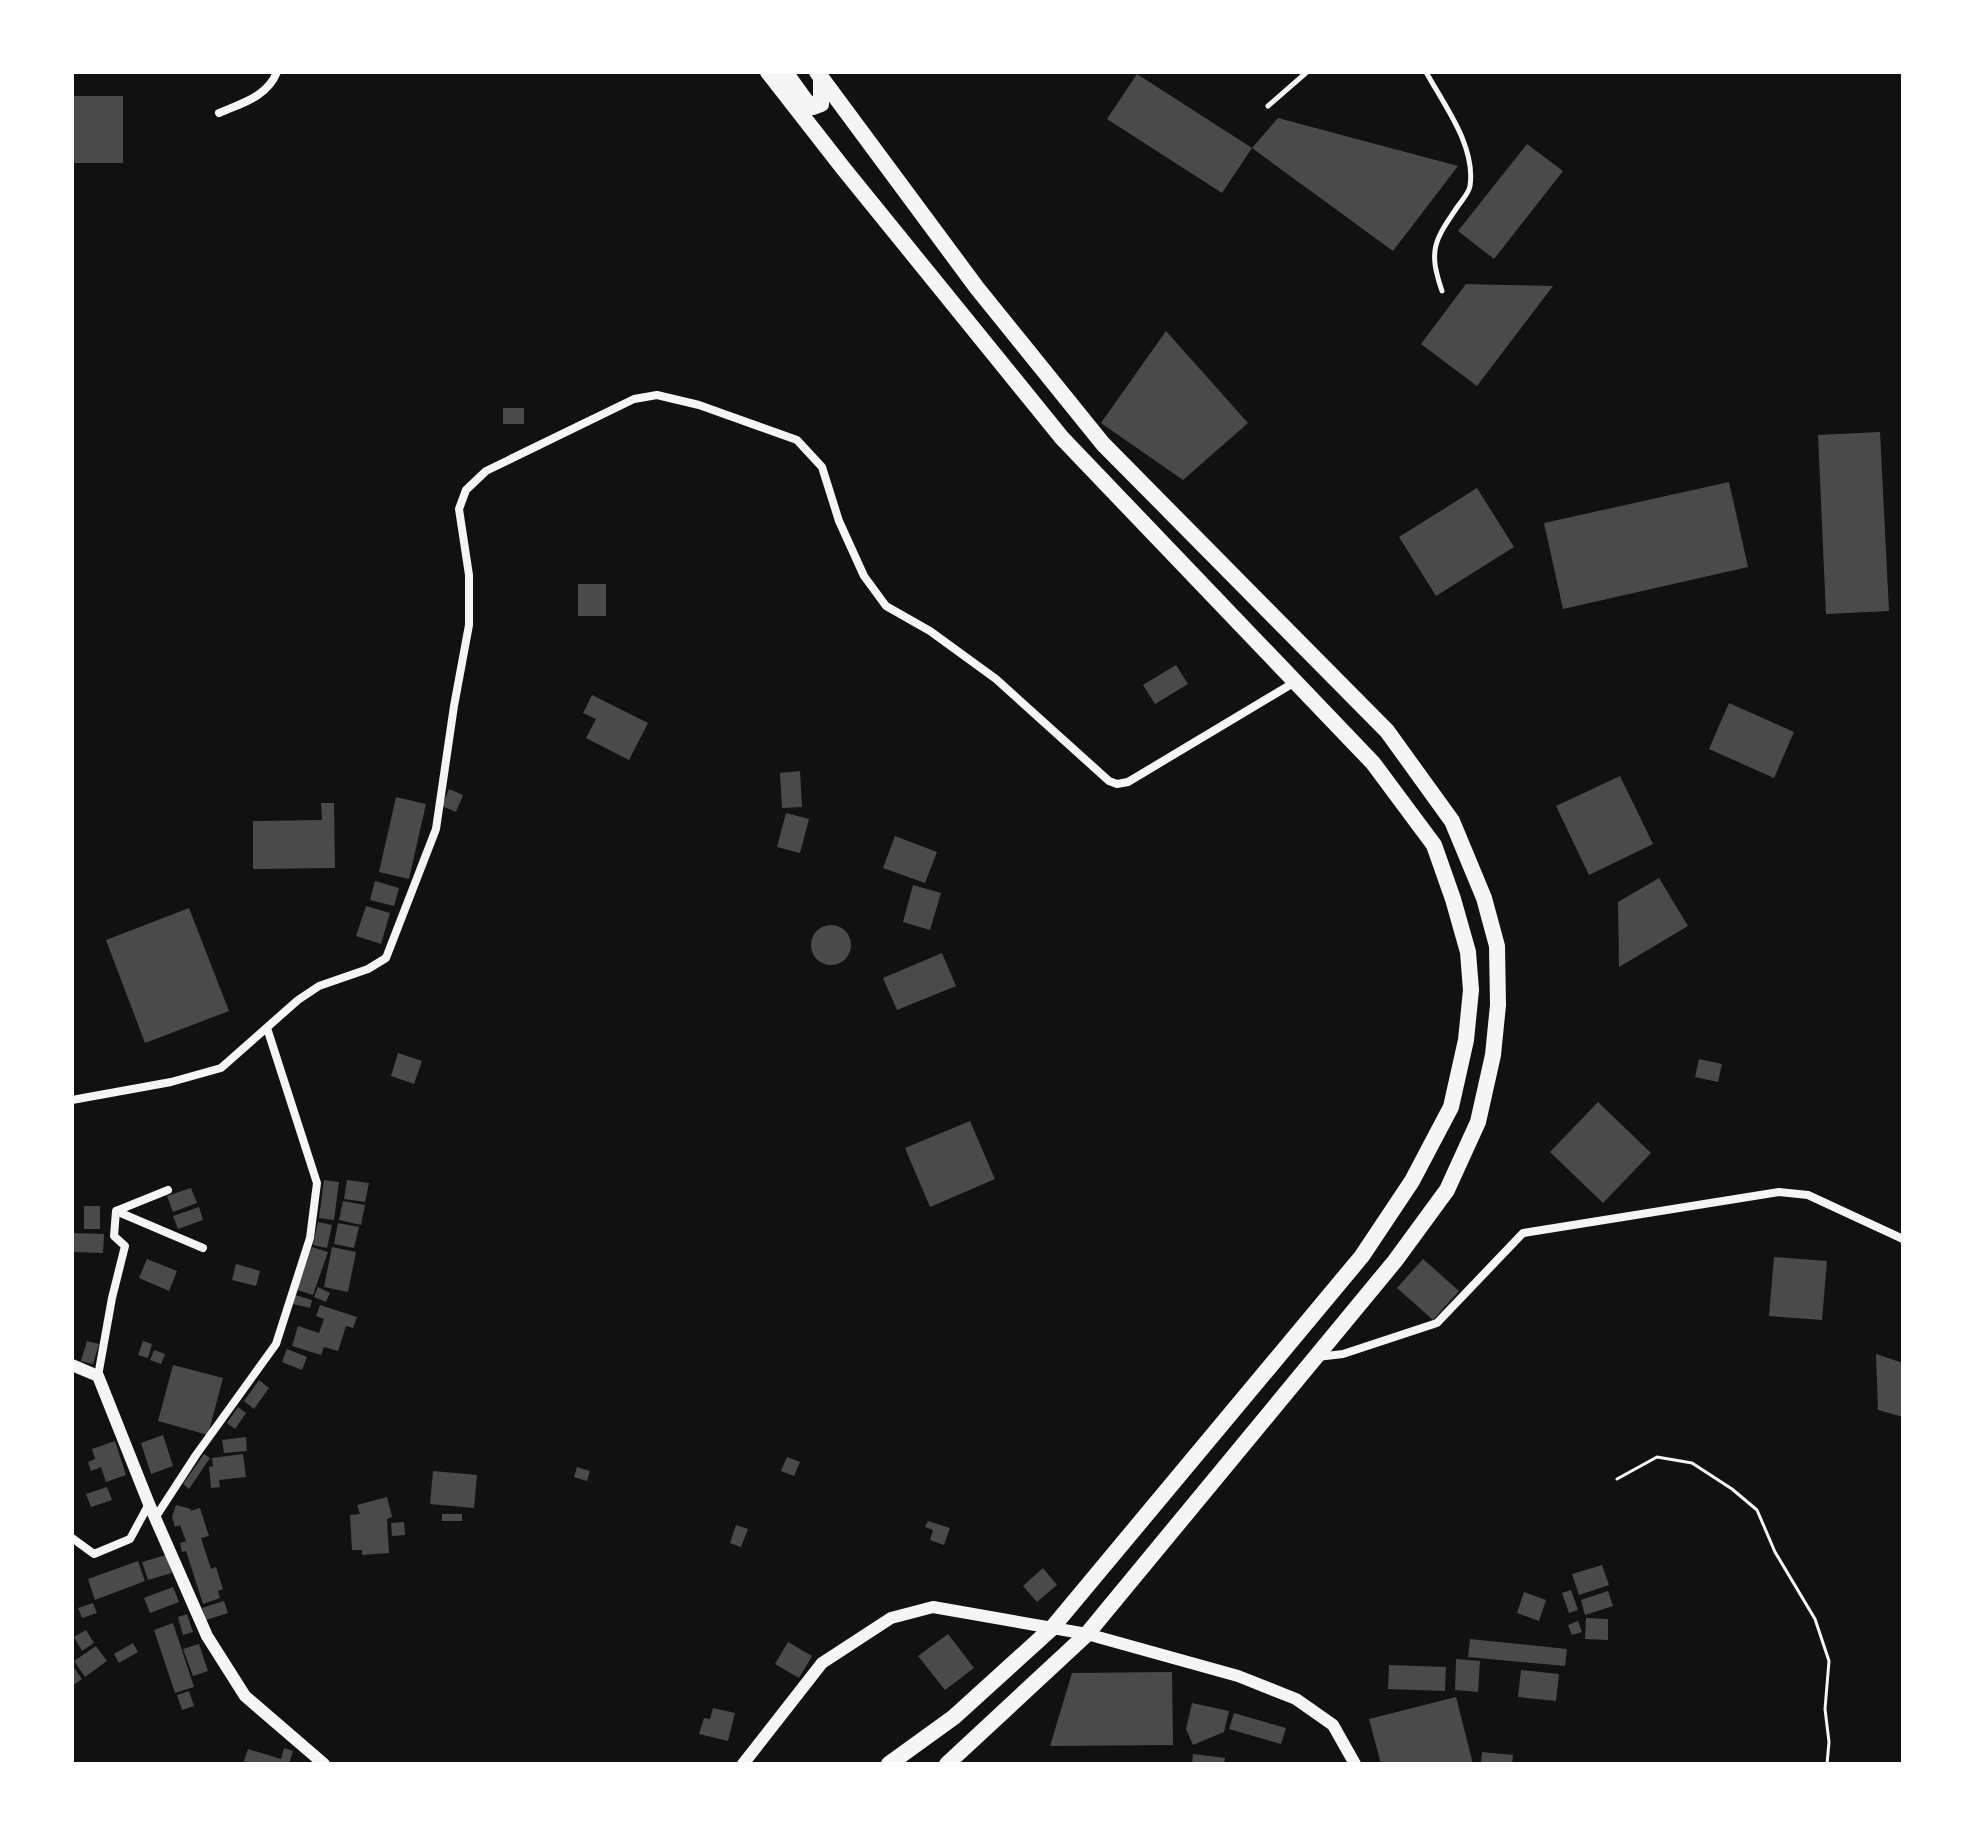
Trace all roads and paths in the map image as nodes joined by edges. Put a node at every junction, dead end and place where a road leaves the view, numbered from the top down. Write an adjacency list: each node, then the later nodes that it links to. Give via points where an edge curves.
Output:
1 (277, 72): 8 (street, via 272,85)
2 (768, 72): 10 (highway, via 1062,438)
3 (785, 72): 6 (highway, via 813,107 821,104)
4 (1307, 72): 7 (lane)
5 (1426, 72): 9 (lane, via 1469,158 1470,188 1435,245 1433,264)
6 (820, 74): 17 (highway, via 977,288 1103,444 1387,731 1452,821 1484,898 1497,946 1498,1005 1478,1122 1447,1190)
7 (1268, 106)
8 (219, 113)
9 (1442, 291)
10 (1296, 681): 11 (street, via 1128,782 1109,781 996,679 886,606 864,576 822,467 797,440 699,405 657,395 634,399 486,471 466,490 459,509 469,575 469,625 436,829 386,958 319,986); 24 (highway, via 1373,763 1434,845 1468,952 1471,990 1451,1107 1412,1181 1362,1256)
11 (267, 1028): 12 (street, via 221,1068); 22 (street, via 317,1183 310,1238 276,1344)
12 (72, 1100)
13 (168, 1190): 14 (street)
14 (116, 1211): 16 (street); 19 (street, via 114,1236 125,1246)
15 (1903, 1239): 17 (street, via 1808,1195 1779,1192 1523,1233 1437,1323 1343,1354)
16 (203, 1248)
17 (1317, 1357): 25 (highway)
18 (72, 1365): 19 (street)
19 (98, 1376): 21 (street)
20 (1617, 1479): 31 (path, via 1657,1457 1692,1463 1757,1510 1815,1619 1829,1661)
21 (149, 1504): 22 (street); 23 (street, via 130,1539 94,1554)
22 (155, 1518): 26 (street, via 207,1636 245,1696)
23 (72, 1538)
24 (1052, 1628): 25 (street); 27 (street, via 933,1607 891,1618 822,1663); 28 (highway, via 954,1717)
25 (1087, 1634): 29 (highway); 30 (street, via 1238,1676 1296,1699 1333,1725)
26 (324, 1764)
27 (743, 1764)
28 (889, 1764)
29 (947, 1764)
30 (1355, 1764)
31 (1827, 1764)

